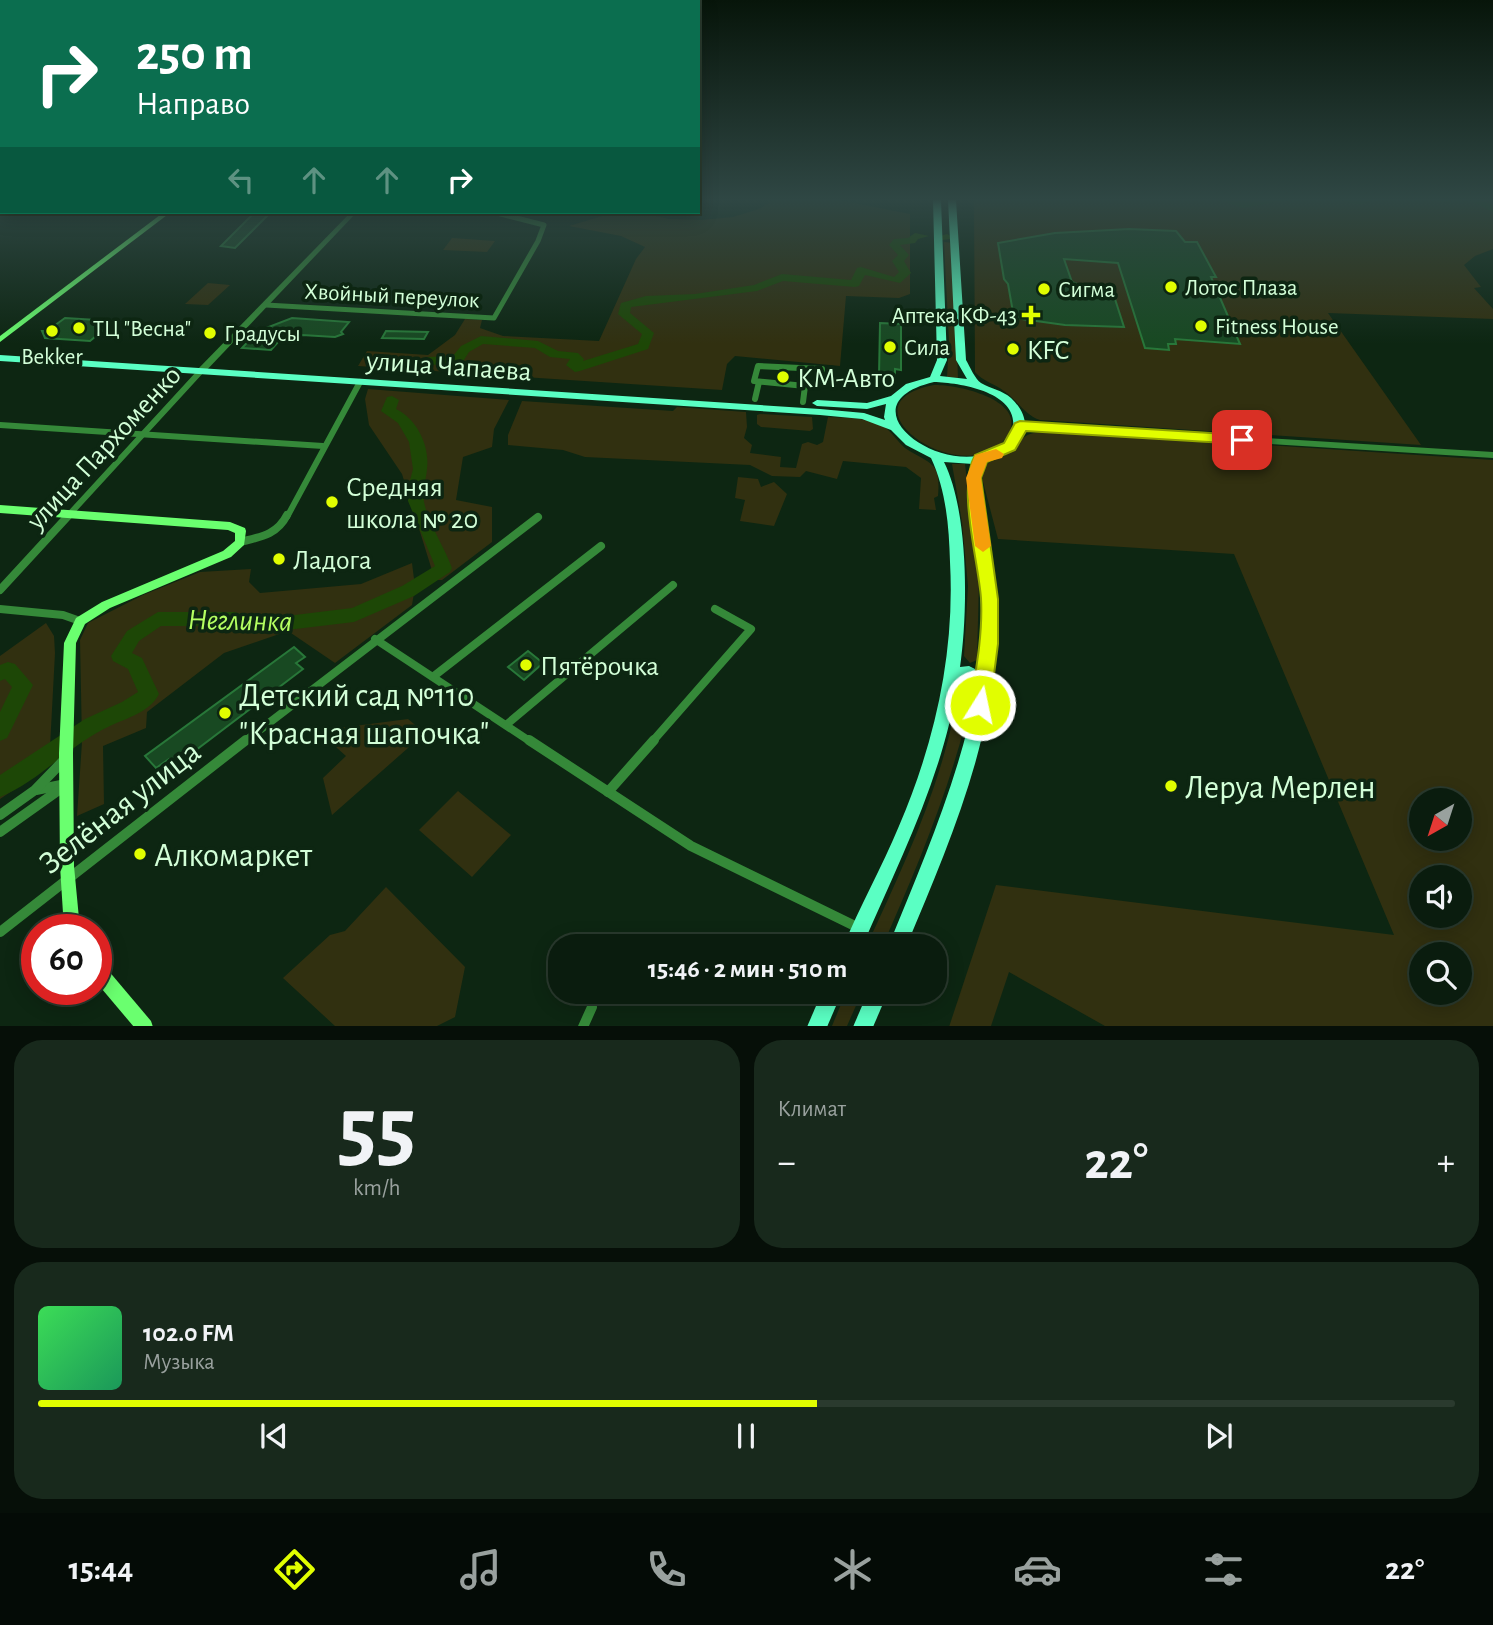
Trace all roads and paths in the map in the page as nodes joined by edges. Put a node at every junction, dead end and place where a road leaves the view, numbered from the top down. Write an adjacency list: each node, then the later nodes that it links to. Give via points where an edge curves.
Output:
1 (121, 248): 7 (main road)
2 (320, 248): 6 (street, улица Пархоменко)
3 (535, 248): 6 (street, Хвойный переулок, via 498,315 488,318)
4 (938, 248): 11 (main road, via 942,360)
5 (955, 248): 14 (main road, via 961,360)
6 (266, 305): 10 (street, улица Пархоменко)
7 (0, 338)
8 (0, 350): 10 (main road, улица Чапаева)
9 (0, 358): 10 (main road, улица Чапаева)
10 (203, 368): 12 (main road, улица Чапаева); 16 (main road, улица Чапаева); 22 (street, улица Пархоменко)
11 (934, 379): 14 (main road); 17 (main road, via 908,386)
12 (360, 382): 21 (main road, улица Чапаева, via 833,413 864,416); 23 (street)
13 (760, 382): 15 (street); 15 (street, via 754,381 758,366 766,364 822,369 820,383); 16 (street)
14 (975, 384): 20 (main road, via 1011,406)
15 (805, 386): 18 (street)
16 (755, 399): 18 (main road, улица Чапаева)
17 (893, 399): 18 (main road, улица Чапаева, via 859,406); 21 (main road, via 889,417)
18 (803, 402)
19 (0, 425): 22 (street)
20 (1020, 426): 24 (street); 26 (main road, via 1010,447)
21 (893, 427): 25 (main road, via 910,443)
22 (141, 434): 23 (street); 28 (street, улица Пархоменко)
23 (323, 446): 30 (street, via 282,525 269,536)
24 (1493, 455)
25 (936, 456): 26 (main road); 38 (main road, via 947,476 955,536)
26 (980, 459): 39 (main road, via 974,478 990,599)
27 (0, 509): 28 (main road)
28 (69, 514): 30 (main road, via 230,526 242,531); 33 (street, улица Пархоменко)
29 (538, 517): 37 (street, Зелёная улица)
30 (240, 542): 36 (main road, via 227,554 106,604)
31 (601, 546): 41 (street)
32 (673, 585): 43 (street)
33 (0, 590)
34 (715, 608): 47 (street, via 751,629)
35 (0, 609): 36 (street)
36 (80, 621): 44 (main road, via 70,642)
37 (375, 639): 41 (street); 50 (street, Зелёная улица)
38 (954, 657): 39 (main road, via 971,666); 40 (main road)
39 (987, 662): 42 (main road)
40 (952, 674): 42 (main road, via 970,672); 52 (main road, via 921,791)
41 (434, 676): 43 (street)
42 (985, 683): 55 (main road, via 953,807)
43 (506, 725): 47 (street)
44 (66, 756): 45 (main road); 46 (street)
45 (66, 784): 46 (street); 49 (street); 50 (main road)
46 (35, 790): 48 (street)
47 (608, 792): 52 (street, via 691,846)
48 (0, 815)
49 (0, 832)
50 (67, 880): 51 (main road); 53 (street, Зелёная улица)
51 (70, 914)
52 (860, 929): 54 (main road)
53 (0, 932)
54 (858, 934)
55 (902, 934)
56 (112, 988): 60 (main road)
57 (827, 1004): 62 (main road)
58 (873, 1004): 63 (main road)
59 (592, 1007): 61 (street)
60 (144, 1026)
61 (583, 1026)
62 (817, 1026)
63 (863, 1026)

